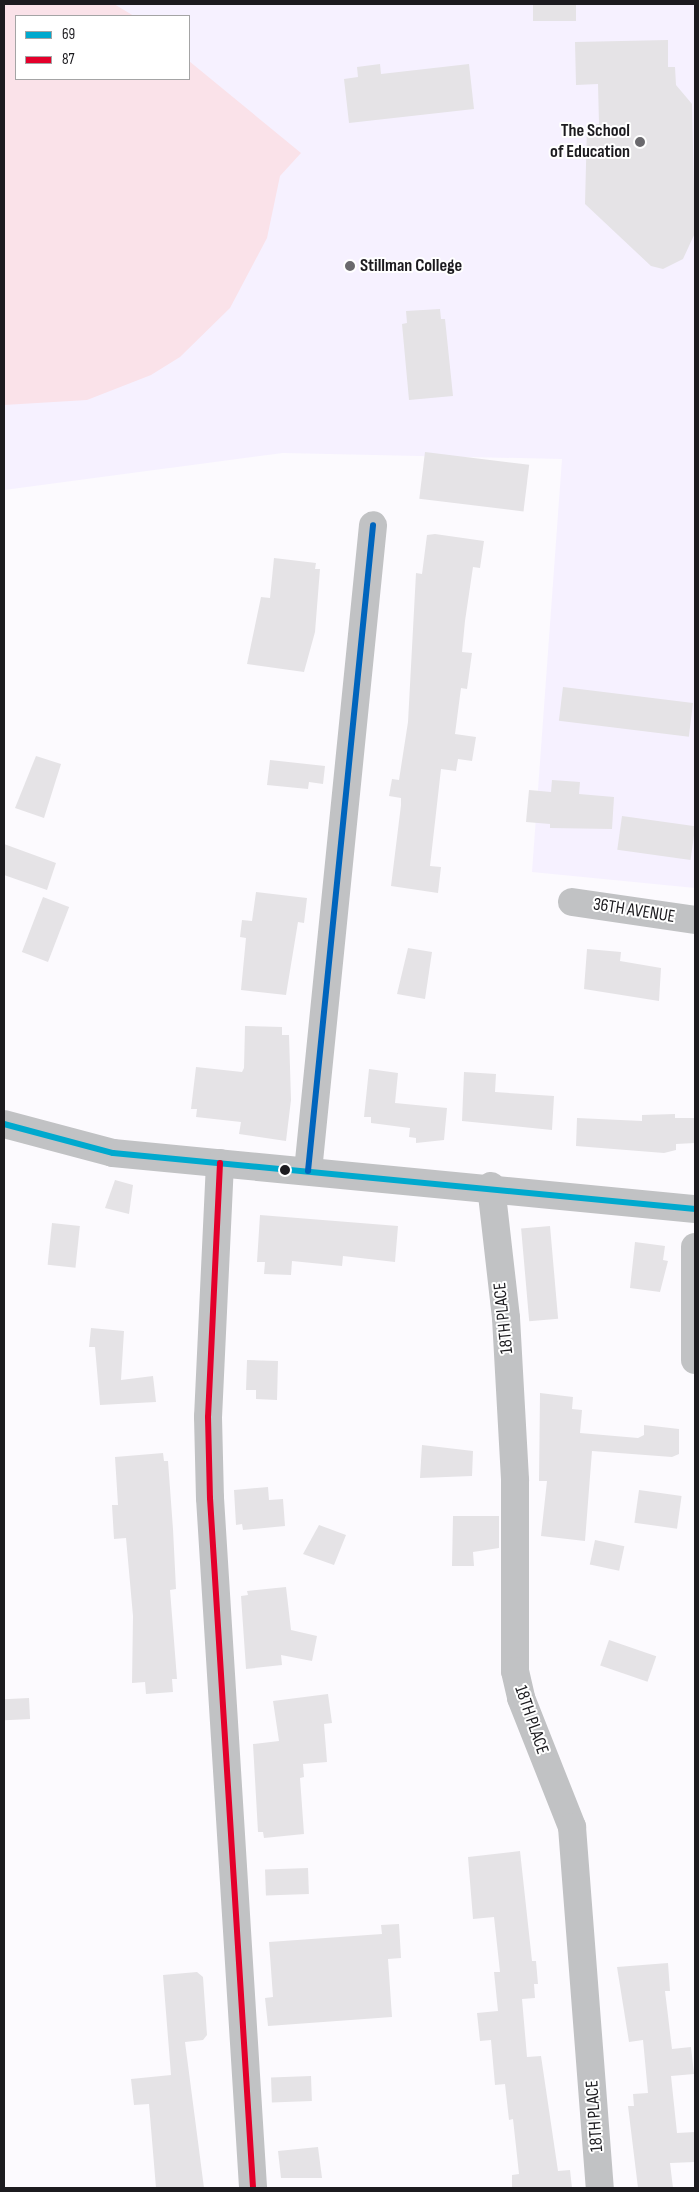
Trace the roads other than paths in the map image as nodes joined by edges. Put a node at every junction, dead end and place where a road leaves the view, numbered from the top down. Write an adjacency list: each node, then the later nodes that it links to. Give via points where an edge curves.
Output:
1 (373, 525): 6 (street)
2 (572, 902): 3 (street, 36TH AVENUE)
3 (695, 920)
4 (4, 1124): 5 (street, via 113,1153)
5 (220, 1163): 6 (street); 11 (street, via 208,1417 210,1498)
6 (308, 1171): 7 (street)
7 (491, 1186): 8 (street); 12 (street, 18TH PLACE, via 506,1318 516,1481 515,1671 521,1698 572,1827)
8 (695, 1209)
9 (695, 1247): 10 (street)
10 (695, 1360)
11 (253, 2188)
12 (600, 2188)

